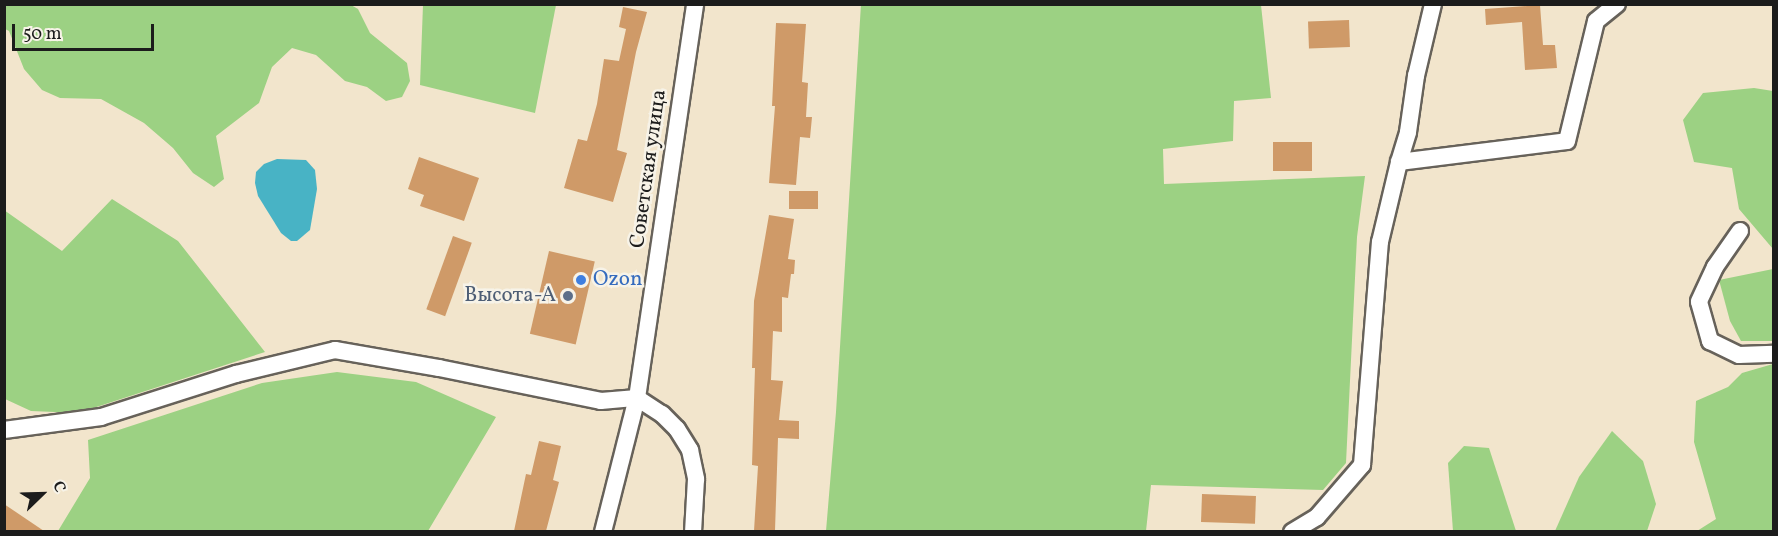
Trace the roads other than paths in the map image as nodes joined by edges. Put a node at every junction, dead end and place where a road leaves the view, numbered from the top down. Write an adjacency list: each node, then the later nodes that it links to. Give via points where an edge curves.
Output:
1 (695, 4): 7 (street, Советская улица)
2 (1433, 4): 4 (street)
3 (1617, 4): 4 (street, via 1596,21 1567,141)
4 (1399, 162): 11 (street, via 1380,242 1362,465 1317,517)
5 (1740, 231): 6 (street, via 1715,267 1699,302 1710,341 1738,355)
6 (1773, 354)
7 (637, 398): 8 (street, via 601,401 335,350 236,374 101,417); 9 (street, Советская улица); 10 (street, via 662,414 690,450 696,479)
8 (4, 430)
9 (603, 531)
10 (693, 531)
11 (1292, 531)

